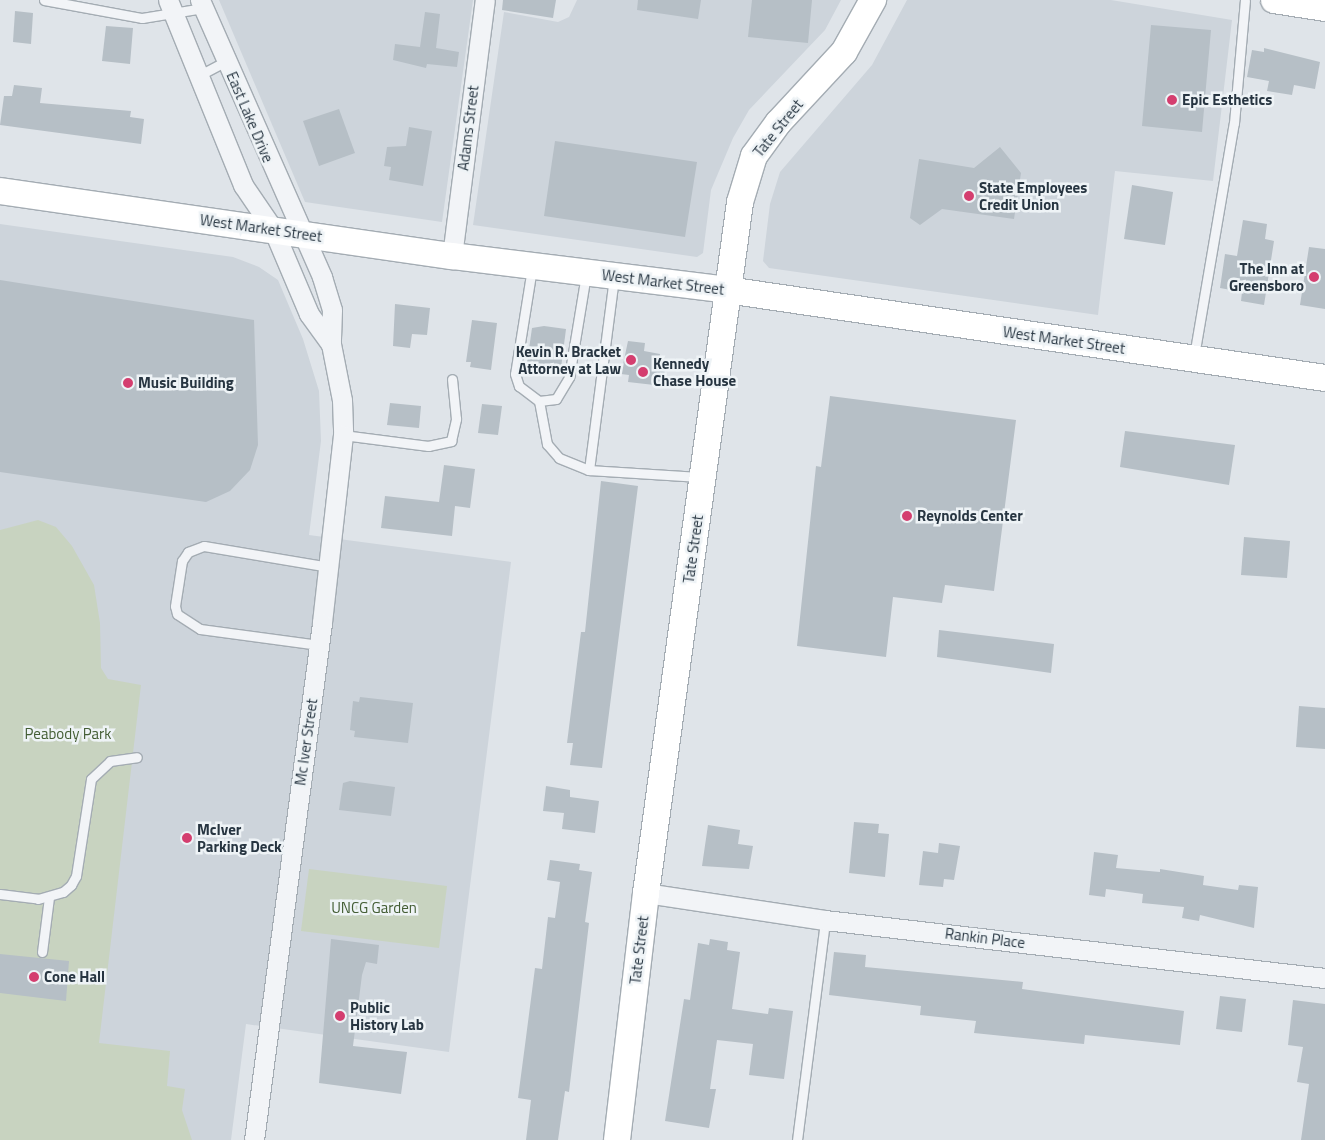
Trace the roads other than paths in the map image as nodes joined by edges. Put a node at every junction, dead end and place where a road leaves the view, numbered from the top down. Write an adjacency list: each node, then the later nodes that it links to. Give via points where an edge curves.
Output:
1 (44, 0): 7 (lane, via 142,18)
2 (485, 0): 14 (street, Adams Street)
3 (873, 0): 18 (main road, Tate Street, via 844,52 778,124 754,156 740,202)
4 (1245, 0): 20 (lane, via 1234,123)
5 (1274, 0): 8 (main road)
6 (201, 4): 7 (lane); 9 (street, East Lake Drive)
7 (170, 6): 10 (street)
8 (1325, 8)
9 (226, 61): 10 (lane); 13 (street, East Lake Drive)
10 (198, 76): 12 (street, via 244,185)
11 (0, 191): 12 (main road, West Market Street)
12 (273, 229): 13 (main road, West Market Street); 19 (street, Mc Iver Street, via 309,314)
13 (303, 234): 14 (main road, West Market Street); 19 (street, Mc Iver Street, via 332,310)
14 (452, 256): 15 (main road, West Market Street)
15 (533, 266): 16 (main road, West Market Street); 23 (lane, via 514,374 519,386)
16 (586, 272): 17 (main road, West Market Street); 23 (lane, via 569,377 556,399)
17 (614, 276): 18 (main road, West Market Street); 25 (lane)
18 (727, 290): 20 (main road, West Market Street); 26 (main road, Tate Street)
19 (332, 344): 24 (street, Mc Iver Street, via 339,371)
20 (1194, 359): 21 (main road, West Market Street)
21 (1325, 378)
22 (452, 379): 24 (lane, via 456,418 451,441 428,446)
23 (539, 401): 25 (lane, via 547,444 559,458)
24 (344, 435): 27 (street, Mc Iver Street)
25 (589, 470): 26 (lane)
26 (702, 477): 30 (main road, Tate Street)
27 (329, 567): 28 (street, Mc Iver Street); 28 (lane, via 204,546 188,552 182,560 175,606 177,614 200,629)
28 (319, 645): 36 (street, Mc Iver Street)
29 (137, 757): 32 (lane, via 110,761 92,779 76,876 63,892)
30 (646, 893): 33 (street, Rankin Place); 37 (main road, Tate Street)
31 (0, 894): 32 (lane)
32 (50, 897): 34 (lane)
33 (825, 920): 35 (street, Rankin Place); 38 (lane)
34 (42, 952)
35 (1325, 978)
36 (254, 1140)
37 (617, 1140)
38 (797, 1140)

